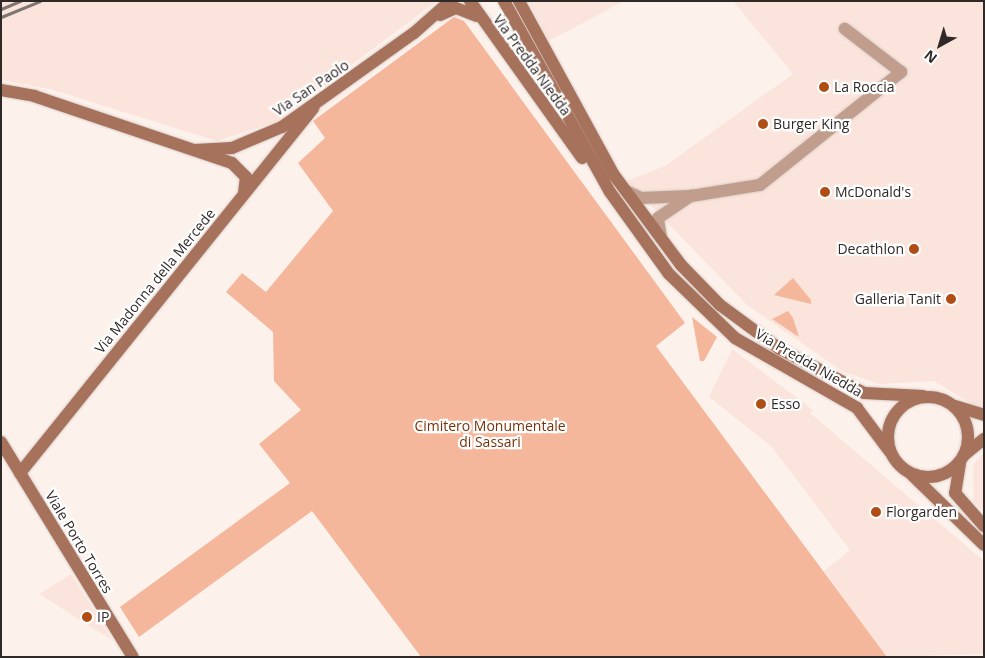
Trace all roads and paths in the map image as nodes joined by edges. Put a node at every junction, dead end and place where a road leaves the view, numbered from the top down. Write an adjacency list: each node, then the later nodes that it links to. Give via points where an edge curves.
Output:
1 (450, 1): 6 (main road, Via San Paolo)
2 (470, 1): 5 (main road, Via Predda Niedda)
3 (504, 1): 12 (main road, Via Predda Niedda)
4 (520, 1): 11 (main road, Via Predda Niedda, via 596,146)
5 (481, 19): 6 (main road, Via San Paolo, via 456,8); 12 (main road, Via Predda Niedda)
6 (431, 20): 9 (main road, Via San Paolo)
7 (845, 28): 14 (street, via 902,72 760,185)
8 (1, 90): 10 (main road, Via San Paolo, via 34,96)
9 (313, 108): 10 (main road, Via San Paolo, via 244,144); 13 (main road, Via Madonna della Mercede)
10 (195, 150): 13 (main road, Via San Paolo, via 240,169 247,182)
11 (626, 191): 14 (street, via 641,198); 15 (main road, Via Predda Niedda)
12 (610, 192): 21 (main road, Via Predda Niedda, via 669,274 710,316 771,361 857,408)
13 (244, 194): 24 (main road, Via Madonna della Mercede)
14 (691, 196): 15 (street, via 658,218)
15 (662, 239): 16 (main road, Via Predda Niedda, via 720,305 780,349 864,393)
16 (923, 396): 17 (main road); 21 (main road, via 911,400 893,416 888,427)
17 (954, 406): 18 (main road); 22 (main road, via 968,429)
18 (984, 415)
19 (984, 439): 22 (main road)
20 (1, 442): 24 (main road, Viale Porto Torres)
21 (890, 452): 23 (main road)
22 (962, 458): 23 (main road, via 929,477); 25 (main road, via 956,493)
23 (906, 471): 26 (main road, via 932,490 954,520)
24 (20, 473): 27 (main road, Viale Porto Torres)
25 (984, 526)
26 (984, 545)
27 (133, 657)

